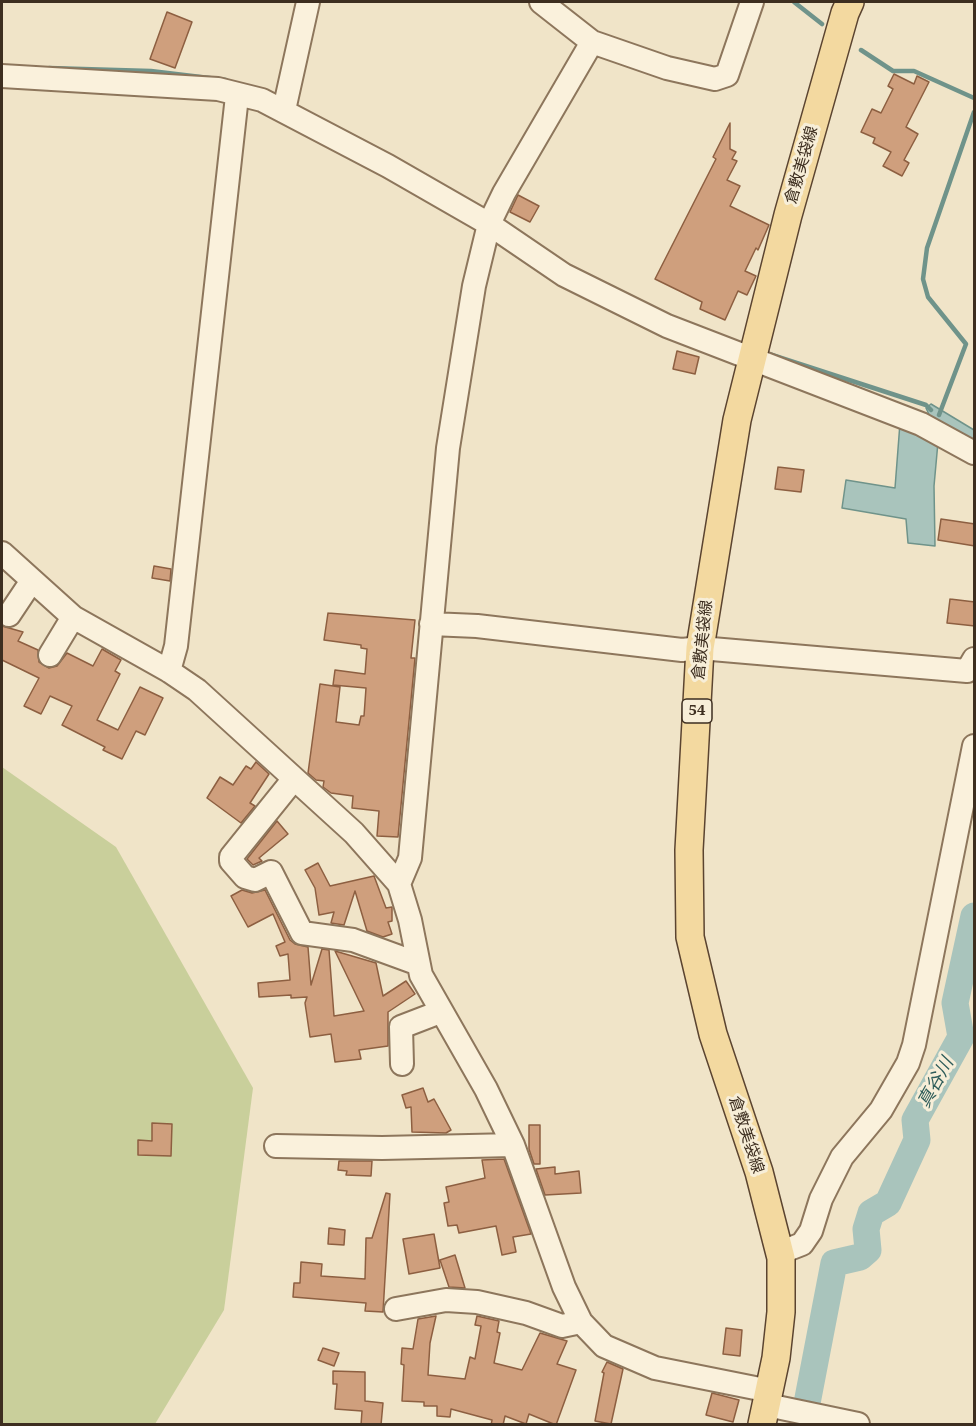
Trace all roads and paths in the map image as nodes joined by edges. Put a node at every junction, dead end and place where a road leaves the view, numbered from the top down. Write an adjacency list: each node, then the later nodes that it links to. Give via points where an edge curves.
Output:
1 (308, 2): 8 (street)
2 (541, 2): 5 (street)
3 (752, 2): 5 (street, via 727,75 721,78 667,68)
4 (850, 2): 10 (main road, 倉敷美袋線 / 54, via 788,215)
5 (592, 42): 9 (street)
6 (2, 76): 7 (street, via 218,89)
7 (237, 96): 8 (street, via 262,100); 20 (street, via 176,646)
8 (284, 110): 9 (street)
9 (492, 218): 10 (street, via 564,275 668,326); 16 (street, via 474,286 448,448)
10 (752, 360): 11 (street, via 921,424); 17 (main road, 倉敷美袋線 / 54, via 737,420)
11 (975, 453)
12 (2, 553): 13 (street)
13 (31, 582): 14 (street); 15 (street)
14 (9, 615)
15 (73, 618): 18 (street); 20 (street)
16 (431, 624): 17 (street, via 682,650); 23 (street, via 410,858)
17 (700, 648): 19 (street, via 968,671); 29 (main road, 倉敷美袋線 / 54, via 689,850 690,937 714,1034 759,1172)
18 (50, 655)
19 (975, 659)
20 (169, 670): 22 (street, via 197,690)
21 (975, 746): 29 (street, via 908,1062 881,1110 842,1157 821,1199 811,1231 802,1244)
22 (293, 780): 23 (street, via 354,833); 24 (street, via 231,861 245,877 255,880 271,872 302,933 353,940)
23 (399, 884): 24 (street)
24 (417, 963): 25 (street)
25 (440, 1012): 26 (street, via 401,1027); 27 (street, via 486,1089)
26 (402, 1064)
27 (513, 1145): 28 (street); 31 (street, via 564,1287)
28 (276, 1146)
29 (779, 1252): 32 (main road, 倉敷美袋線 / 54, via 781,1312)
30 (396, 1310): 31 (street, via 446,1300 477,1302 562,1326)
31 (581, 1322): 32 (street, via 604,1346)
32 (771, 1408): 33 (street)
33 (856, 1424)

